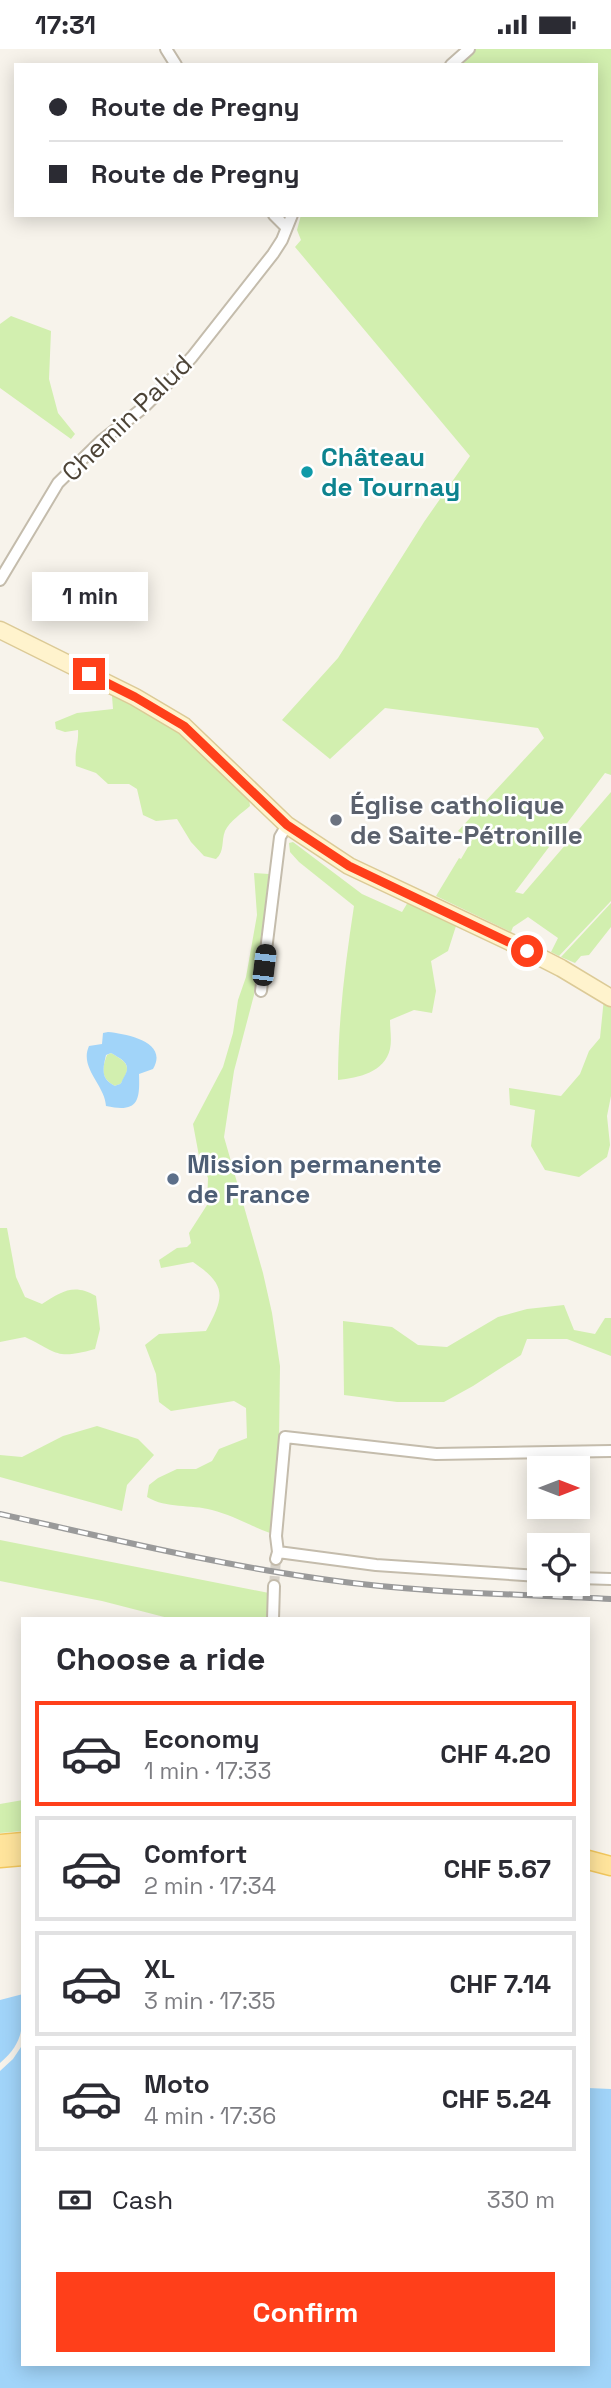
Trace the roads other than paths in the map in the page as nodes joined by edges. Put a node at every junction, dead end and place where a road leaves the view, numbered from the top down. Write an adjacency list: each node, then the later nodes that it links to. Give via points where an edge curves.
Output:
1 (469, 49): 2 (street)
2 (453, 63)
3 (276, 217): 5 (street)
4 (291, 217): 5 (street, Chemin Palud)
5 (286, 227): 6 (street, Chemin Palud, via 273,254 192,357 58,483)
6 (0, 580)
7 (0, 630): 8 (street, via 184,726)
8 (287, 825): 9 (street, via 280,837); 10 (street, via 349,866 510,942)
9 (261, 991)
10 (611, 997)
11 (611, 1451): 12 (street, via 436,1454 285,1437 277,1556)
12 (527, 1575)
13 (590, 1578): 14 (street)
14 (611, 1579)
15 (274, 1586): 16 (street)
16 (273, 1617)
17 (21, 1842): 18 (main road)
18 (0, 1844)
19 (611, 1853): 22 (main road)
20 (21, 1856): 21 (main road)
21 (0, 1858)
22 (594, 1860)

